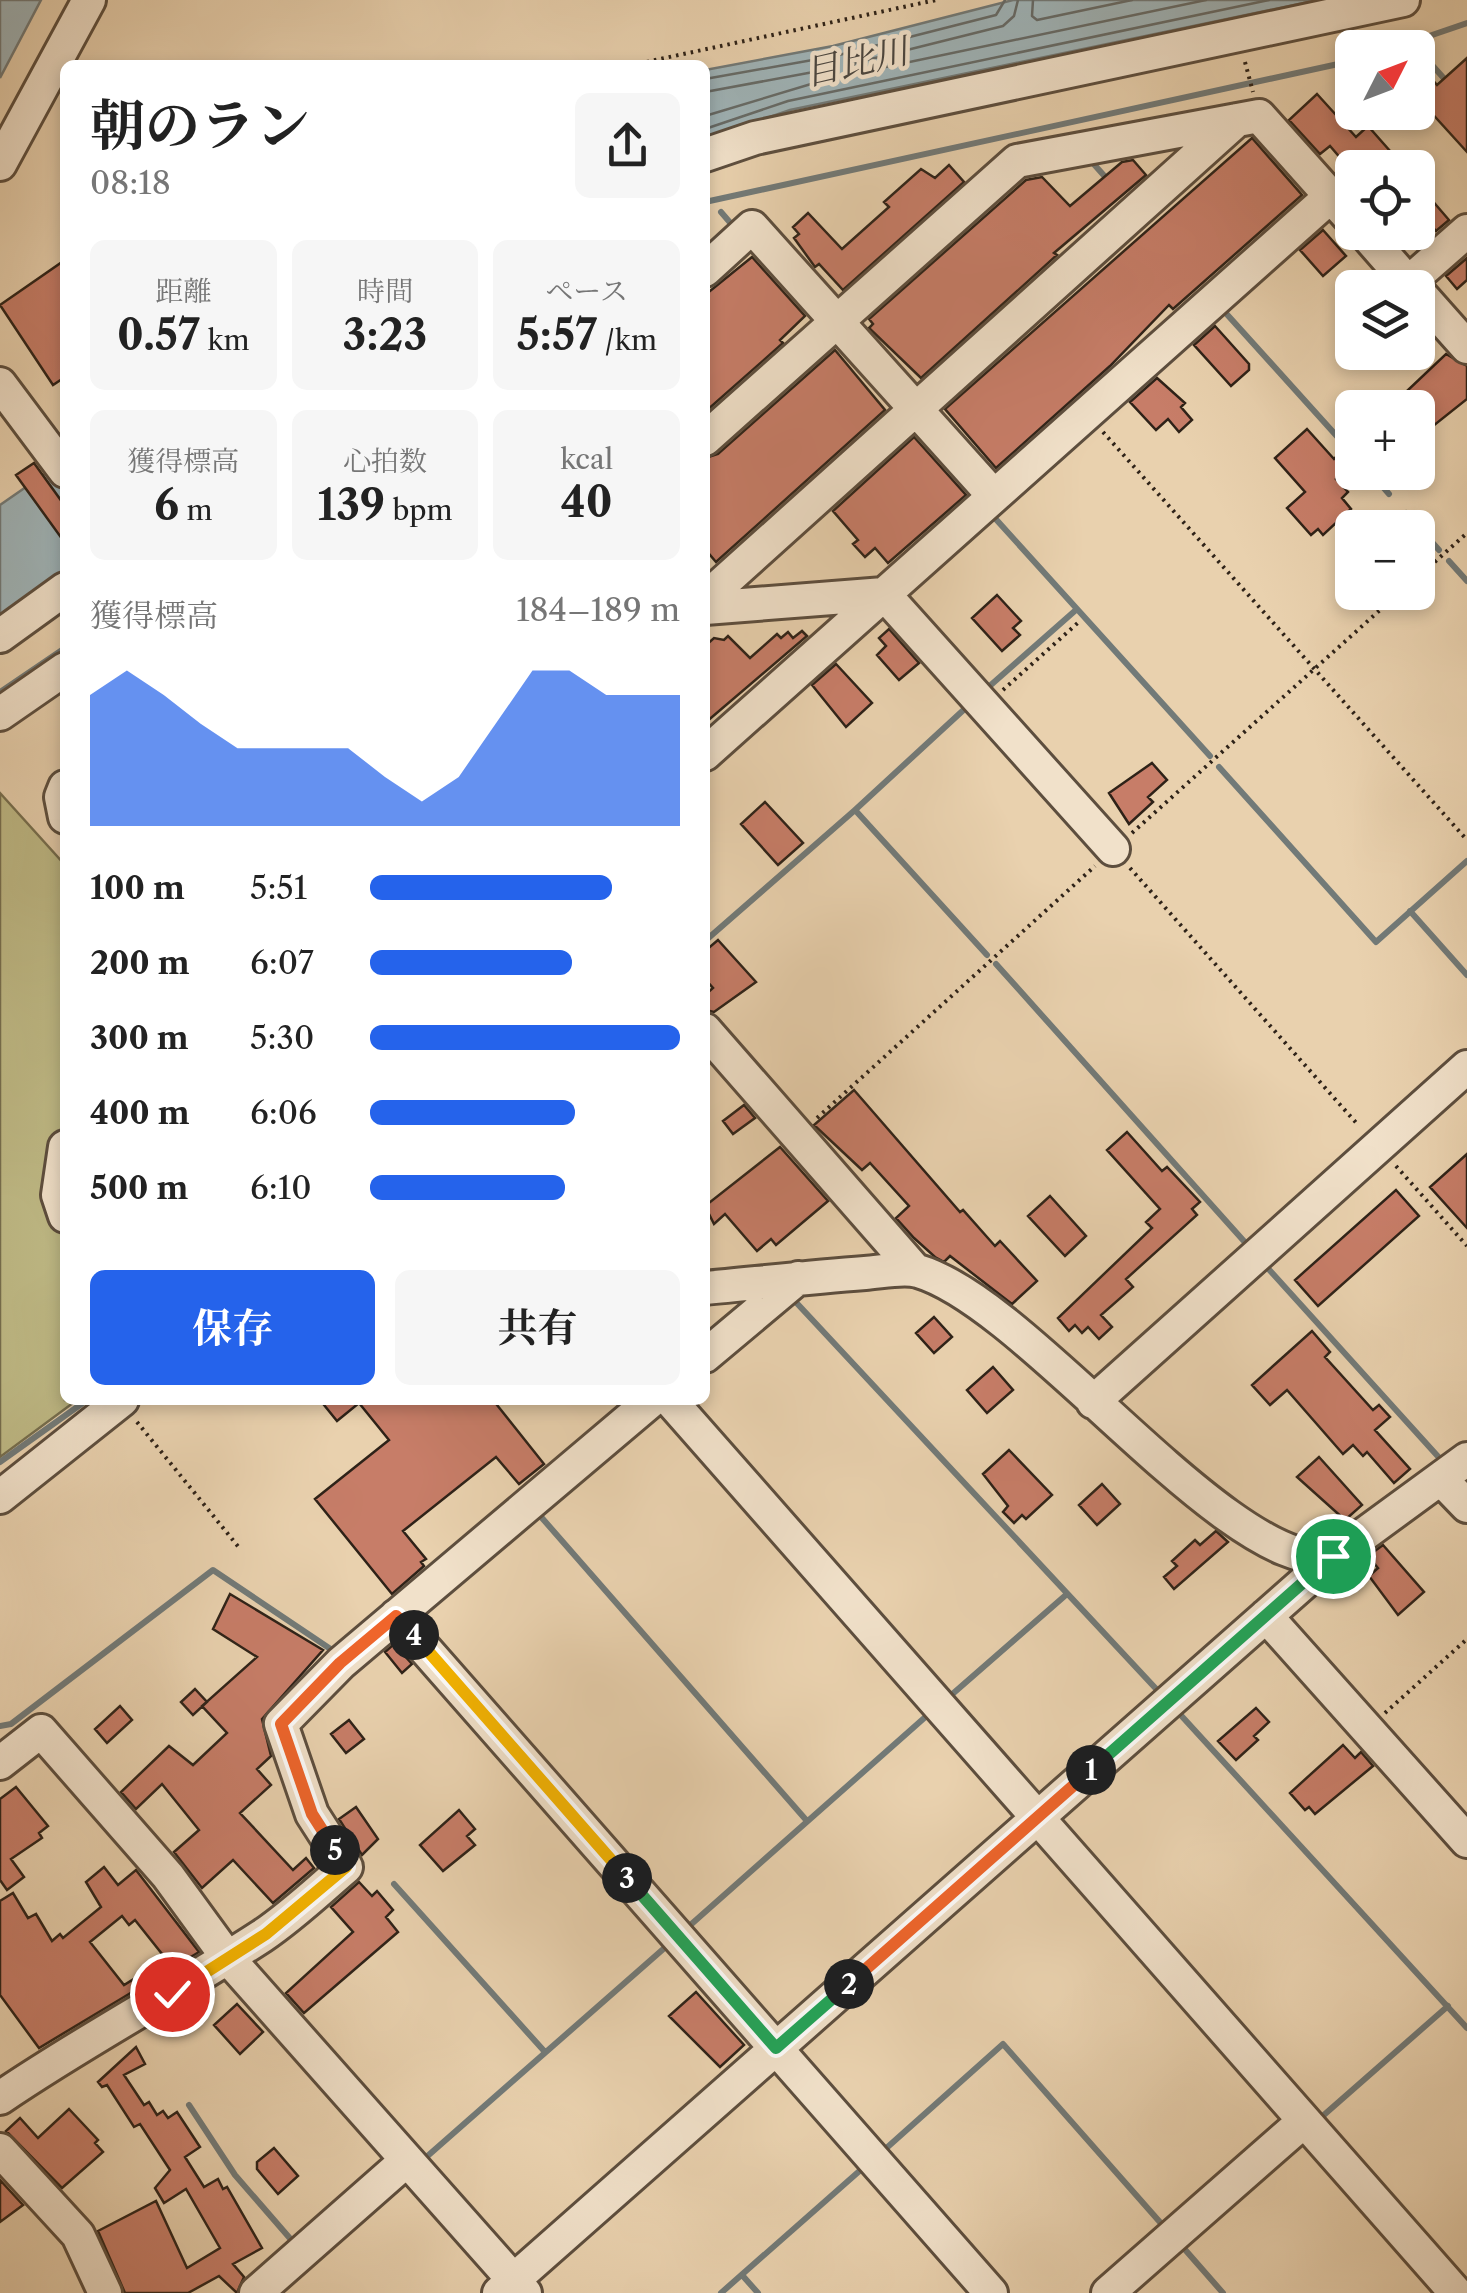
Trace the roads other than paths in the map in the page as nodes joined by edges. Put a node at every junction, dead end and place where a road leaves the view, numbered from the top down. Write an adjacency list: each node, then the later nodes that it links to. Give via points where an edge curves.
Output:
1 (89, 0): 5 (street)
2 (1403, 0): 4 (street, via 755,138)
3 (1245, 106): 6 (street); 14 (street, via 1017,161); 17 (street)
4 (710, 153)
5 (0, 164)
6 (1335, 200)
7 (1335, 214): 20 (street)
8 (1467, 231): 12 (street)
9 (1380, 250): 11 (street)
10 (710, 266): 14 (street, via 752,228)
11 (1398, 270)
12 (1429, 270)
13 (1435, 311): 15 (street)
14 (837, 322): 17 (street); 18 (street)
15 (1467, 347)
16 (0, 384): 19 (street)
17 (916, 409): 20 (street); 22 (street)
18 (710, 436)
19 (60, 464)
20 (994, 496): 23 (street)
21 (60, 593): 25 (street)
22 (710, 594)
23 (884, 594): 24 (street); 28 (street); 29 (street)
24 (710, 608)
25 (0, 636)
26 (60, 672): 27 (street)
27 (0, 714)
28 (710, 750)
29 (1113, 849)
30 (710, 1036): 32 (street)
31 (1467, 1067): 36 (street)
32 (915, 1270): 33 (street); 36 (street, via 989,1313)
33 (798, 1278): 34 (street); 35 (street)
34 (710, 1287)
35 (710, 1352)
36 (1093, 1402): 43 (street, via 1278,1550)
37 (115, 1405): 41 (street)
38 (646, 1405): 44 (street)
39 (674, 1405): 47 (street)
40 (1454, 1469): 42 (street); 43 (street)
41 (0, 1497)
42 (1467, 1506)
43 (1333, 1556): 45 (street)
44 (396, 1616): 49 (street, via 281,1724 312,1814 346,1867 266,1934); 50 (street)
45 (1266, 1616): 47 (street); 48 (street)
46 (0, 1764): 49 (street, via 41,1731 168,1876)
47 (1037, 1818): 50 (street); 52 (street)
48 (1467, 1841)
49 (227, 1957): 51 (street); 54 (street)
50 (776, 2048): 55 (street); 58 (street)
51 (0, 2098)
52 (1304, 2121): 59 (street); 60 (street)
53 (0, 2150): 56 (street, via 78,2235)
54 (407, 2160): 55 (street); 57 (street)
55 (512, 2289)
56 (105, 2293)
57 (256, 2293)
58 (991, 2293)
59 (1108, 2293)
60 (1456, 2293)

